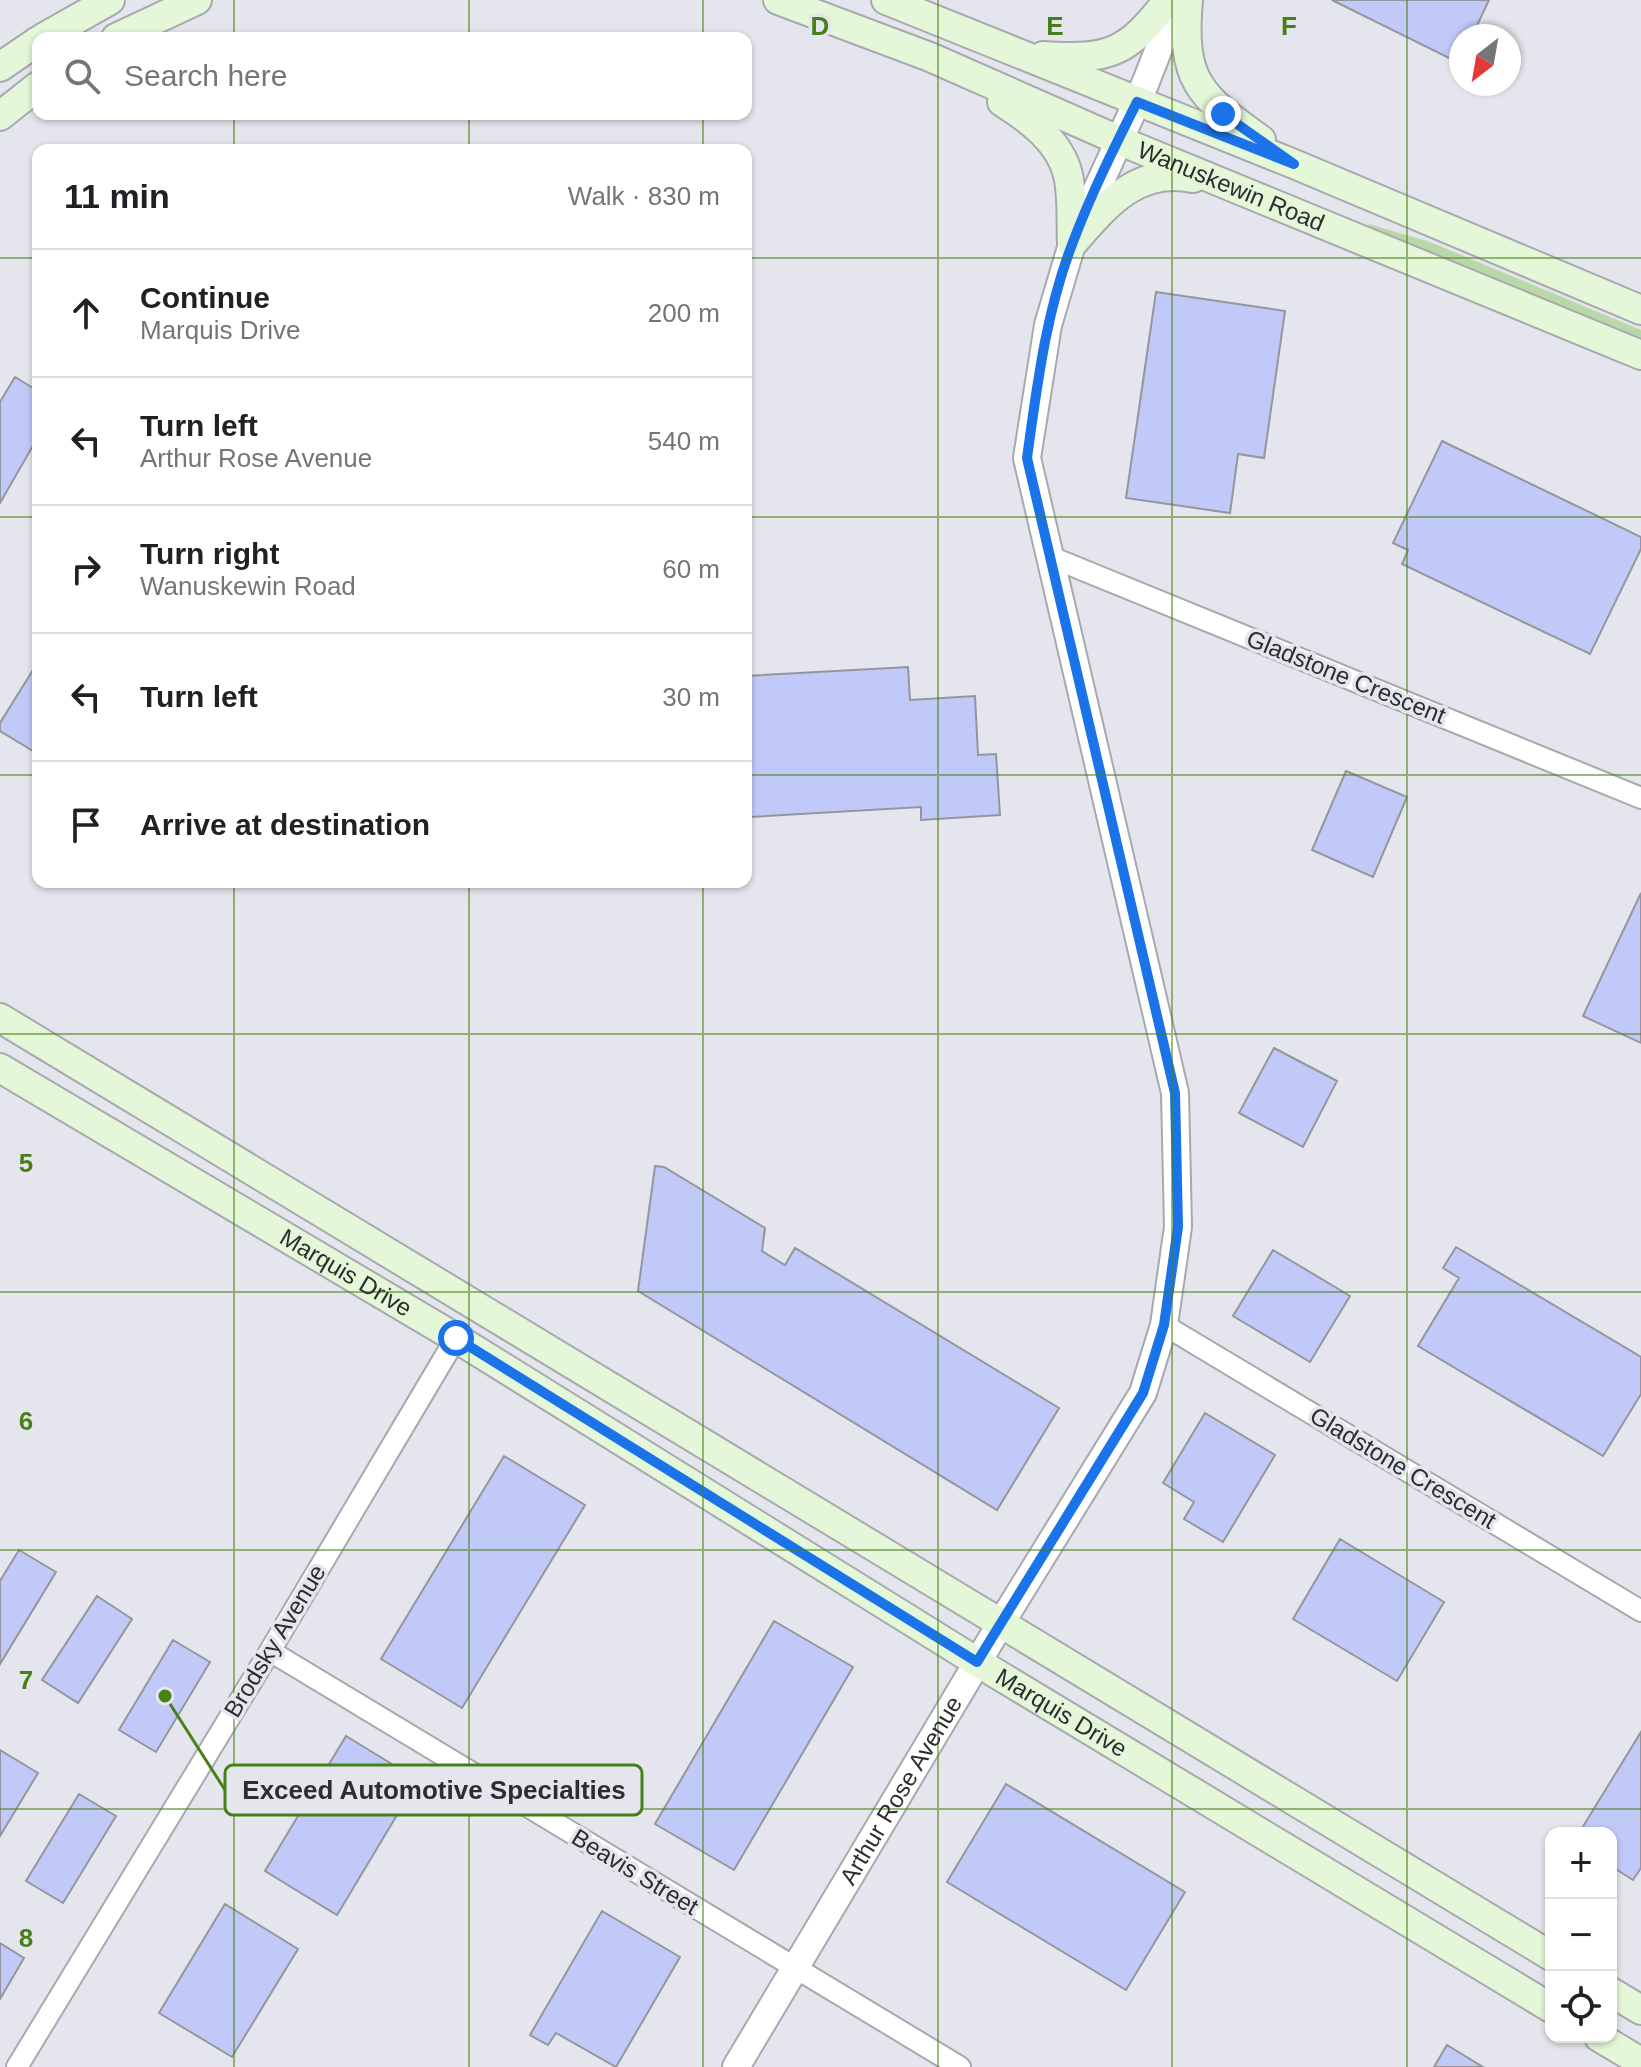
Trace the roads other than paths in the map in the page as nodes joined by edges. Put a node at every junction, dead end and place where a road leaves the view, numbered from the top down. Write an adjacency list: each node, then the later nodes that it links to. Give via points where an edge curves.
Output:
1 (110, 0): 8 (main road)
2 (197, 0): 9 (main road)
3 (778, 0): 12 (main road, Wanuskewin Road)
4 (886, 0): 11 (main road, Wanuskewin Road)
5 (1168, 0): 11 (main road, via 1134,39 1103,56)
6 (1178, 0): 15 (street, Arthur Rose Avenue)
7 (1188, 0): 18 (main road, via 1186,51 1204,95)
8 (54, 32)
9 (129, 32)
10 (32, 45): 13 (main road)
11 (1021, 55): 15 (main road, Wanuskewin Road)
12 (930, 57): 17 (main road, Wanuskewin Road); 20 (main road, via 1036,126 1052,144 1068,175)
13 (0, 67)
14 (32, 91): 16 (main road)
15 (1137, 102): 17 (street, Arthur Rose Avenue); 18 (main road, Wanuskewin Road)
16 (0, 116)
17 (1118, 140): 19 (main road, Wanuskewin Road); 20 (street, Arthur Rose Avenue)
18 (1294, 164): 21 (main road, Wanuskewin Road)
19 (1238, 189): 20 (main road, via 1182,176 1155,177 1120,193); 22 (main road, Wanuskewin Road)
20 (1072, 244): 23 (street, Arthur Rose Avenue, via 1048,325 1027,458)
21 (1641, 310)
22 (1641, 355)
23 (1051, 557): 24 (street, Gladstone Crescent); 27 (street, Arthur Rose Avenue, via 1175,1093 1178,1227)
24 (1641, 798)
25 (0, 1018): 30 (main road, Marquis Drive)
26 (0, 1068): 28 (main road, Marquis Drive)
27 (1164, 1325): 29 (street, Gladstone Crescent); 30 (street, Arthur Rose Avenue, via 1143,1393)
28 (456, 1338): 31 (street, Brodsky Avenue); 32 (main road, Marquis Drive)
29 (1641, 1611)
30 (1001, 1623): 32 (street, Arthur Rose Avenue); 33 (main road, Marquis Drive)
31 (270, 1651): 34 (street, Beavis Street); 40 (street, Brodsky Avenue)
32 (977, 1662): 34 (street, Arthur Rose Avenue); 36 (main road, Marquis Drive)
33 (1545, 1952)
34 (795, 1969): 41 (street, Arthur Rose Avenue); 42 (street, Beavis Street)
35 (1617, 1996): 37 (main road)
36 (1545, 2004)
37 (1641, 2010)
38 (1609, 2043): 39 (main road)
39 (1641, 2062)
40 (17, 2067)
41 (736, 2067)
42 (960, 2067)

